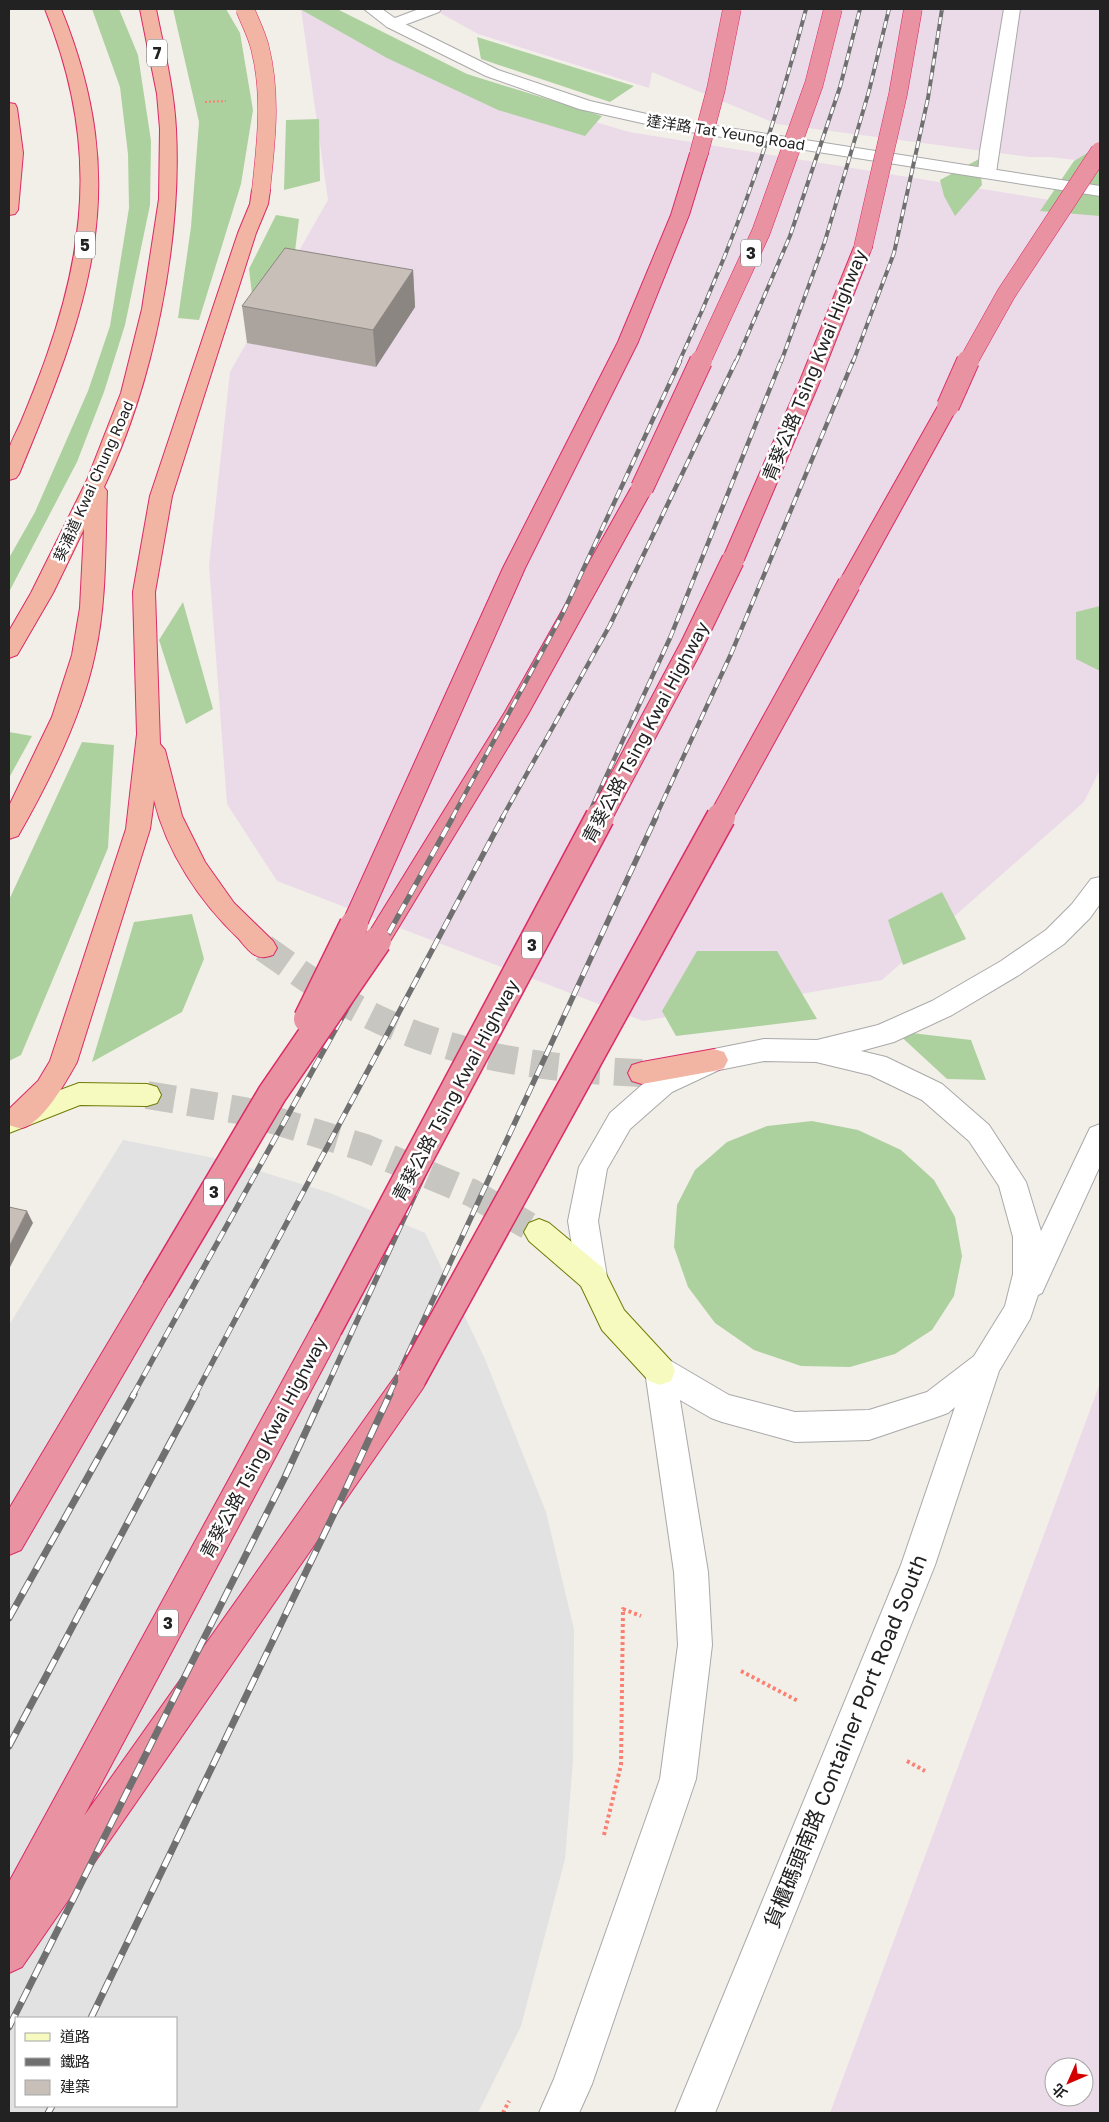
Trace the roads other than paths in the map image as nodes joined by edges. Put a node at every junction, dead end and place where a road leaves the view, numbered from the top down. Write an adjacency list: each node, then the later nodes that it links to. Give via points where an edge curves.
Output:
1 (53, 9): 16 (highway, 5, via 72,59 89,151 87,232 78,289 58,351)
2 (245, 9): 19 (highway, bridge, via 261,50 267,87 268,125 261,190 161,496 144,592)
3 (372, 9): 10 (street, 達洋路 Tat Yeung Road)
4 (433, 9): 10 (street)
5 (732, 9): 26 (highway, bridge, via 716,89 680,215 628,342 514,568 354,925)
6 (833, 9): 26 (highway, 3, bridge, via 814,84 761,232 642,488 516,714 354,978)
7 (913, 9): 36 (highway, 青葵公路 Tsing Kwai Highway / 3, bridge, via 898,94 863,247 733,560 682,664)
8 (1012, 9): 13 (street)
9 (148, 10): 17 (highway, 葵涌道 Kwai Chung Road / 7, via 165,94 168,199 152,309 131,393)
10 (393, 24): 13 (street, 達洋路 Tat Yeung Road, via 492,72 585,105 664,123)
11 (9, 108): 15 (highway, via 14,154)
12 (1100, 151): 37 (highway, bridge, via 1024,264 973,350 948,406 412,1378)
13 (988, 173): 14 (street, 達洋路 Tat Yeung Road)
14 (1100, 190)
15 (9, 210)
16 (9, 474)
17 (97, 480): 18 (highway, 葵涌道 Kwai Chung Road, via 42,593); 20 (highway, via 90,616 78,676 53,744)
18 (9, 650)
19 (149, 734): 22 (highway, via 170,816 194,866 225,910); 28 (highway, via 138,829 63,1062 48,1089)
20 (9, 830)
21 (1100, 886): 23 (street, via 1055,937 942,1008 884,1034)
22 (264, 948)
23 (816, 1051): 24 (street, via 764,1050); 32 (street, via 876,1065 932,1092 979,1132 1012,1182 1028,1237 1028,1274)
24 (714, 1060): 25 (highway); 31 (street, via 662,1084 620,1121 593,1167 583,1221)
25 (642, 1073)
26 (272, 1094): 35 (highway, 3, bridge)
27 (147, 1095): 28 (main road, via 79,1094)
28 (14, 1120)
29 (1100, 1136): 32 (street)
30 (538, 1232): 31 (main road)
31 (592, 1277): 34 (main road, via 613,1320)
32 (1019, 1310): 33 (street)
33 (985, 1366): 34 (street, via 937,1403 869,1425 795,1428 722,1408); 39 (street, 貨櫃碼頭南路 Container Port Road South, via 918,1565)
34 (660, 1371): 38 (street, via 691,1572 695,1645 678,1779 572,2084)
35 (9, 1539)
36 (9, 1919)
37 (9, 1954)
38 (559, 2113)
39 (694, 2113)

